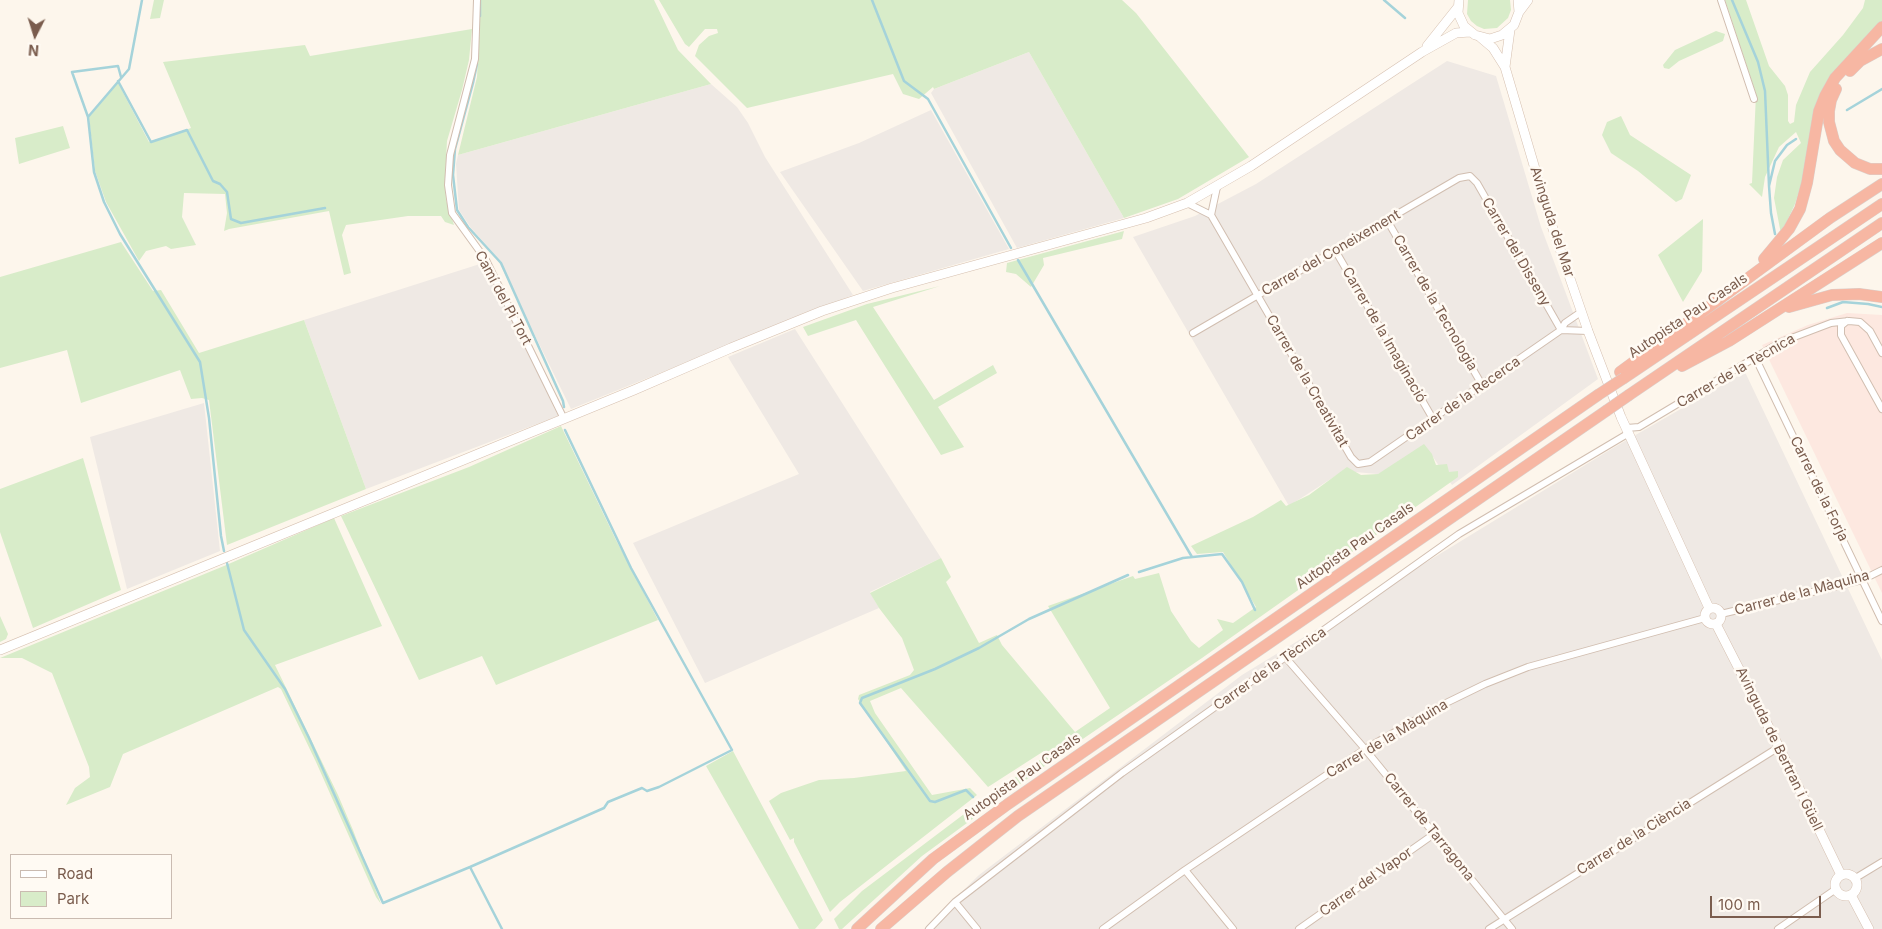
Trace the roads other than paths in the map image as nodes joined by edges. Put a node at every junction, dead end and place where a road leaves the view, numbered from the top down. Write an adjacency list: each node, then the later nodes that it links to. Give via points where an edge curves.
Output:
1 (477, 0): 41 (street, Camí del Pi Tort, via 475,59 450,154 448,185 452,213 486,260)
2 (1518, 0): 6 (main road)
3 (1528, 0): 6 (main road, Avinguda del Mar)
4 (1720, 0): 14 (street)
5 (1458, 3): 9 (main road, via 1461,21); 12 (main road)
6 (1519, 12): 8 (main road, Avinguda del Mar)
7 (1882, 27): 26 (highway, via 1835,78 1824,96 1800,209 1778,243)
8 (1510, 30): 10 (main road, via 1496,38); 13 (main road, Avinguda del Mar)
9 (1470, 32): 10 (main road, Avinguda del Mar); 12 (main road, via 1456,33)
10 (1480, 37): 13 (main road, Avinguda del Mar, via 1493,48)
11 (1882, 49): 15 (highway, via 1860,61 1845,76 1831,100 1828,122 1834,141 1848,158 1862,166)
12 (1422, 52): 18 (main road)
13 (1505, 67): 29 (main road, Avinguda del Mar)
14 (1754, 99)
15 (1882, 170)
16 (1470, 176): 22 (street, Carrer del Coneixement, via 1459,178); 32 (street, Carrer del Disseny)
17 (1882, 184): 26 (highway)
18 (1217, 187): 19 (main road); 21 (street)
19 (1187, 203): 21 (street); 41 (main road, via 1146,218 853,300)
20 (1882, 204): 37 (highway, Autopista Pau Casals)
21 (1211, 215): 27 (street, Carrer de la Creativitat)
22 (1387, 220): 25 (street, Carrer del Coneixement); 38 (street, Carrer de la Tecnologia)
23 (1882, 223): 39 (highway)
24 (1882, 243): 30 (highway)
25 (1336, 250): 27 (street, Carrer del Coneixement); 42 (street, Carrer de la Imaginació)
26 (1749, 276): 37 (highway)
27 (1258, 296): 34 (street, Carrer del Coneixement); 44 (street, Carrer de la Creativitat, via 1351,457)
28 (1882, 297): 30 (highway, via 1832,295)
29 (1580, 312): 32 (street, Carrer de la Recerca); 33 (main road, Avinguda del Mar)
30 (1776, 312): 39 (highway, via 1729,341)
31 (1848, 321): 35 (street, via 1860,322 1870,330); 36 (street, Carrer de la Tècnica, via 1831,323 1789,338); 40 (street, via 1841,326 1840,332)
32 (1562, 330): 33 (street); 38 (street, Carrer de la Recerca)
33 (1588, 331): 43 (main road, Avinguda del Mar)
34 (1194, 333)
35 (1882, 353)
36 (1756, 357): 43 (street, Carrer de la Tècnica, via 1639,427); 46 (street, Carrer de la Forja)
37 (1622, 375): 65 (highway, Autopista Pau Casals, bridge, via 1008,804 933,859)
38 (1482, 385): 42 (street, Carrer de la Recerca)
39 (1640, 387): 66 (highway, bridge, via 1018,816)
40 (1882, 409)
41 (564, 419): 52 (main road)
42 (1433, 419): 44 (street, Carrer de la Recerca)
43 (1628, 430): 47 (main road); 53 (street, Carrer de la Tècnica, via 1459,534)
44 (1363, 464)
45 (1882, 570): 46 (street, Carrer de la Màquina)
46 (1862, 580): 48 (street, Carrer de la Màquina); 50 (street, Carrer de la Forja)
47 (1709, 608): 48 (main road, via 1716,608); 49 (main road)
48 (1721, 614): 51 (main road)
49 (1705, 618): 51 (main road); 55 (street, Carrer de la Màquina, via 1519,670 1444,704)
50 (1882, 621)
51 (1716, 624): 54 (main road, Avinguda de Bertran i Güell)
52 (0, 650)
53 (1286, 658): 55 (street, Carrer de Tarragona); 63 (street, Carrer de la Tècnica, via 1122,773)
54 (1779, 747): 59 (main road, Avinguda de Bertran i Güell); 64 (street, Carrer de la Ciència)
55 (1365, 749): 56 (street, Carrer de Tarragona); 58 (street, Carrer de la Màquina)
56 (1434, 834): 64 (street, Carrer de Tarragona); 71 (street, Carrer del Vapor)
57 (1882, 862): 60 (street)
58 (1185, 870): 69 (street, Carrer de la Màquina); 70 (street)
59 (1841, 876): 60 (main road); 61 (main road, via 1835,882)
60 (1854, 878): 62 (main road, via 1856,887)
61 (1836, 889): 62 (main road, via 1842,895); 74 (street)
62 (1851, 895): 75 (main road)
63 (955, 902): 67 (street, Carrer de la Tècnica); 68 (street)
64 (1504, 919): 72 (street, Carrer de la Ciència); 73 (street, Carrer de Tarragona)
65 (857, 929)
66 (881, 929)
67 (929, 929)
68 (977, 929)
69 (1103, 929)
70 (1233, 929)
71 (1299, 929)
72 (1490, 929)
73 (1512, 929)
74 (1778, 929)
75 (1868, 929)

